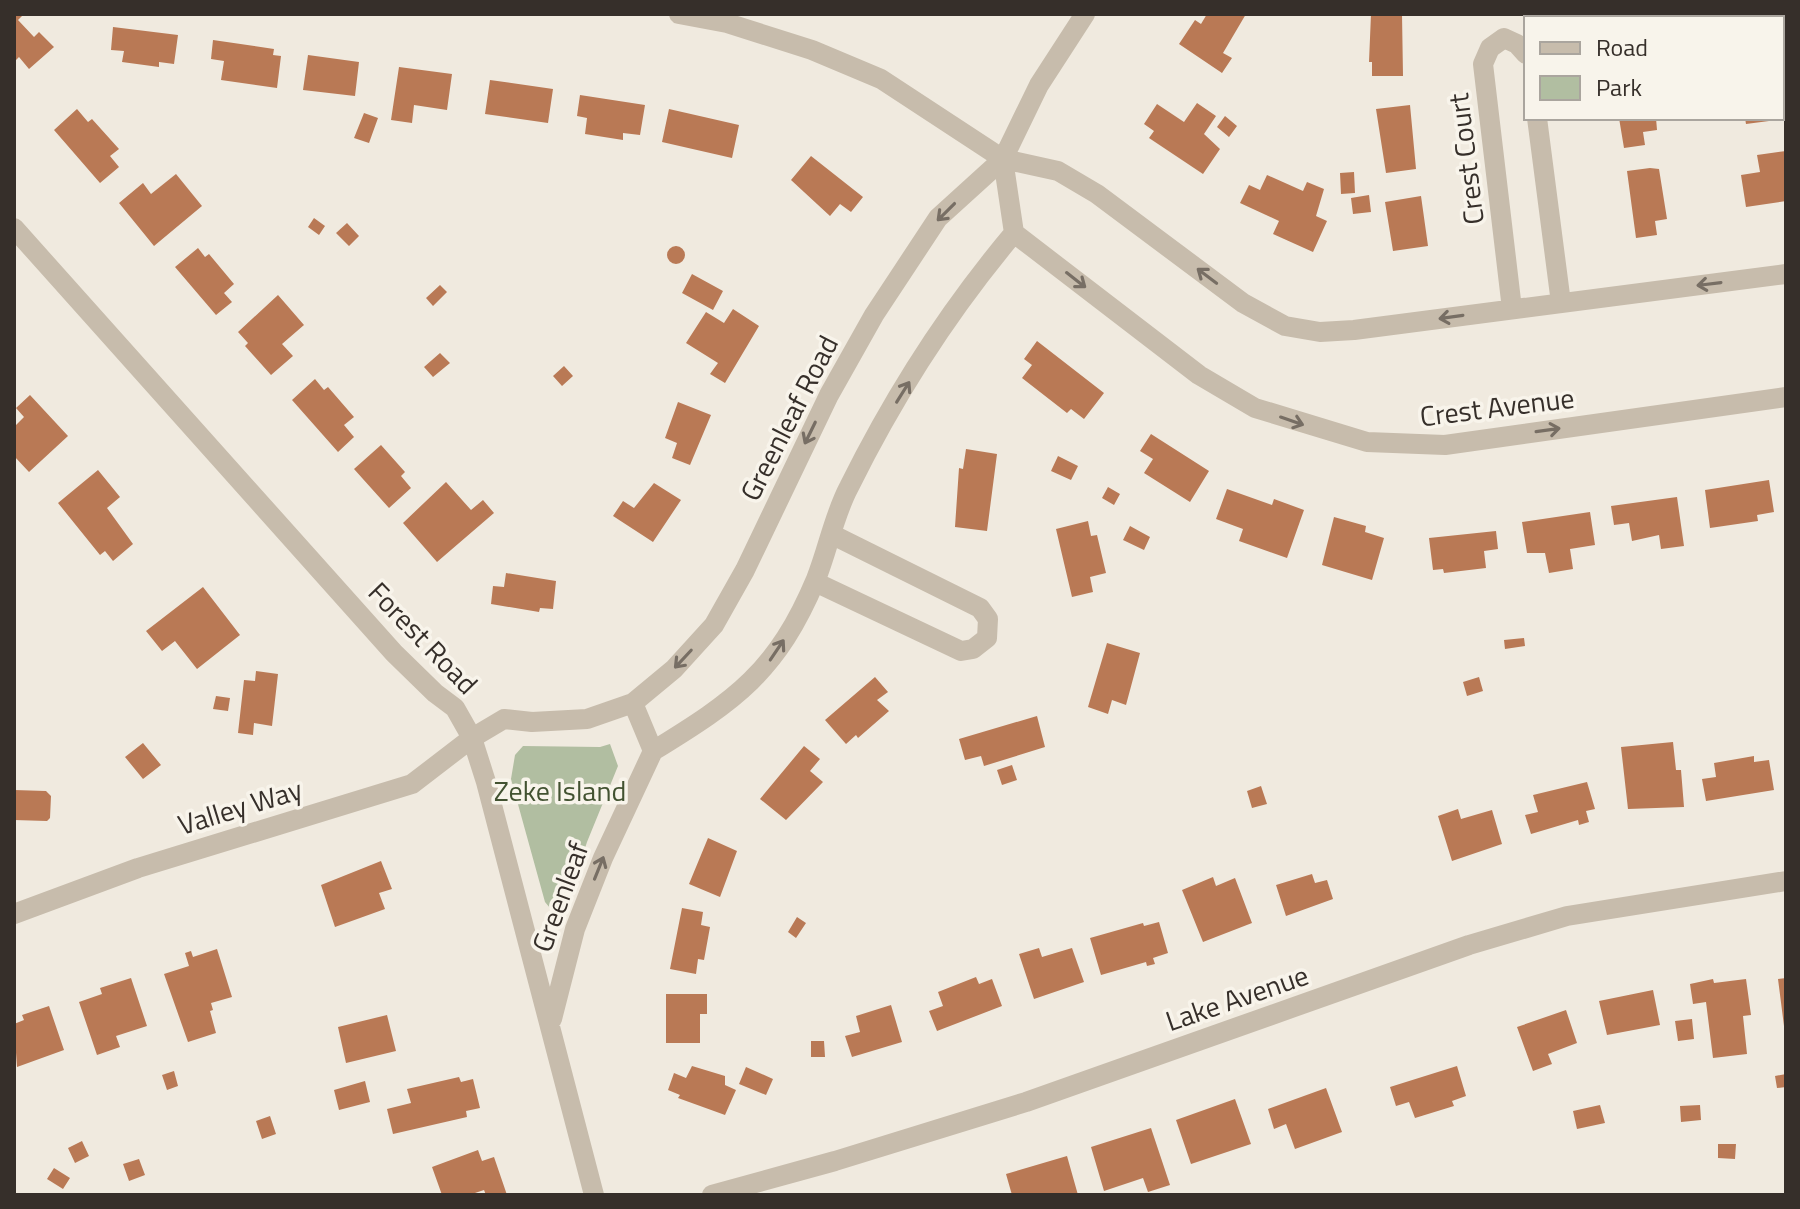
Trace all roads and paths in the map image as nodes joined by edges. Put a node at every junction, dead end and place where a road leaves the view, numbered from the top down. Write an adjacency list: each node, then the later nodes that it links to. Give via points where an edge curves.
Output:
1 (679, 14): 5 (street, via 798,45 881,79)
2 (1085, 14): 5 (street, Greenleaf Road, via 1039,85)
3 (1524, 52): 10 (street, Crest Court, via 1504,38 1490,48 1483,64)
4 (1537, 120): 9 (street)
5 (1003, 159): 7 (street); 10 (street, one-way to 5, via 1354,330 1285,326 1243,303 1097,194 1058,171); 14 (street, Greenleaf Road, one-way to 14, via 938,218 874,315 714,625)
6 (14, 228): 15 (street, Forest Road, via 394,653 455,708)
7 (1014, 233): 11 (street, Crest Avenue, one-way to 11, via 1199,375 1255,408 1367,442 1445,445); 12 (street, one-way to 7, via 846,491 886,420 986,266)
8 (1786, 274): 9 (street, one-way to 9)
9 (1561, 303): 10 (street)
10 (1512, 309)
11 (1786, 397)
12 (833, 535): 13 (street); 13 (street, via 980,608 988,619 987,638 961,651)
13 (815, 582): 16 (street, one-way to 13, via 725,706 757,678)
14 (633, 703): 15 (street, Greenleaf Road, via 587,719 504,719); 16 (street)
15 (472, 738): 18 (street, Valley Way, via 412,784 166,859); 19 (street, Forest Road)
16 (653, 751): 19 (street, Greenleaf, one-way to 16, via 575,929)
17 (1786, 881): 21 (street, Lake Avenue, via 1539,924 1026,1102)
18 (14, 914)
19 (552, 1023): 20 (street, Forest Road)
20 (594, 1195)
21 (712, 1195)

